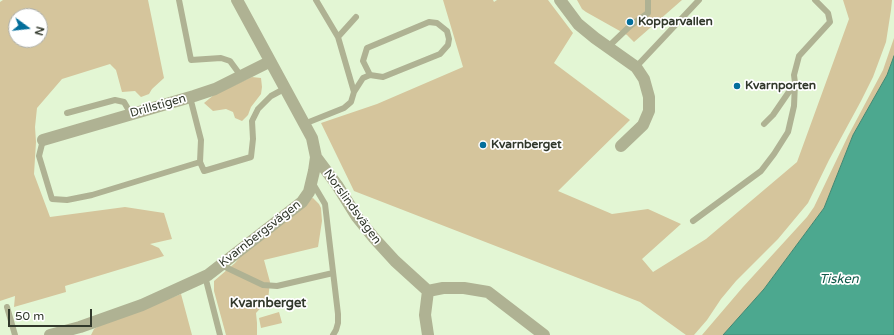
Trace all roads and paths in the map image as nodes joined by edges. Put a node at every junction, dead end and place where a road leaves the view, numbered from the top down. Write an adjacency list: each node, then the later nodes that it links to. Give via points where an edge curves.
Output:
1 (179, 0): 14 (lane, via 191,60 220,58 230,61)
2 (237, 0): 11 (street, Kvarnbergsvägen)
3 (316, 0): 9 (lane)
4 (560, 0): 10 (street, via 578,24)
5 (648, 0): 10 (lane, via 648,13)
6 (699, 0): 12 (lane)
7 (815, 0): 15 (lane, via 828,13 830,22 799,56 794,75)
8 (356, 18): 9 (lane)
9 (338, 37): 17 (lane)
10 (608, 47): 12 (street)
11 (269, 62): 14 (street, Drillstigen); 16 (street, Kvarnbergsvägen)
12 (636, 67): 24 (street, via 644,79 649,97 649,111 643,125)
13 (370, 75): 13 (lane, via 384,77 440,54 448,46 446,31 437,23 429,22 366,48 363,61); 17 (lane, via 363,78)
14 (241, 76): 18 (street, Drillstigen, via 215,89)
15 (795, 83): 22 (lane); 28 (lane, via 794,106 788,132 774,154 761,171)
16 (284, 89): 21 (street, Kvarnbergsvägen); 26 (lane, via 271,96 258,109 252,121 251,157 204,171)
17 (354, 92): 21 (lane, via 351,102 344,108)
18 (190, 97): 20 (street, Drillstigen); 26 (lane, via 201,140)
19 (67, 113): 20 (lane, via 115,100 124,102)
20 (131, 114): 23 (street, Drillstigen)
21 (304, 124): 25 (street, Kvarnbergsvägen, via 312,138)
22 (764, 124)
23 (42, 140): 26 (lane, via 39,156 52,200 92,195)
24 (621, 146)
25 (316, 156): 27 (street, Kvarnbergsvägen); 32 (street, Norslindsvägen, via 374,238)
26 (200, 162)
27 (312, 182): 29 (street, Kvarnbergsvägen, via 302,202); 30 (lane, via 325,204)
28 (693, 221)
29 (221, 265): 30 (lane, via 263,285 277,286); 31 (street, Kvarnbergsvägen)
30 (333, 273): 38 (lane, via 338,319)
31 (205, 276): 34 (street, Kvarnbergsvägen); 37 (lane)
32 (428, 291): 39 (street); 40 (street, via 457,288 488,292)
33 (7, 307): 35 (lane)
34 (79, 331): 36 (street, Kvarnbergsvägen)
35 (15, 335)
36 (50, 335)
37 (220, 335)
38 (333, 335)
39 (428, 335)
40 (544, 335)

